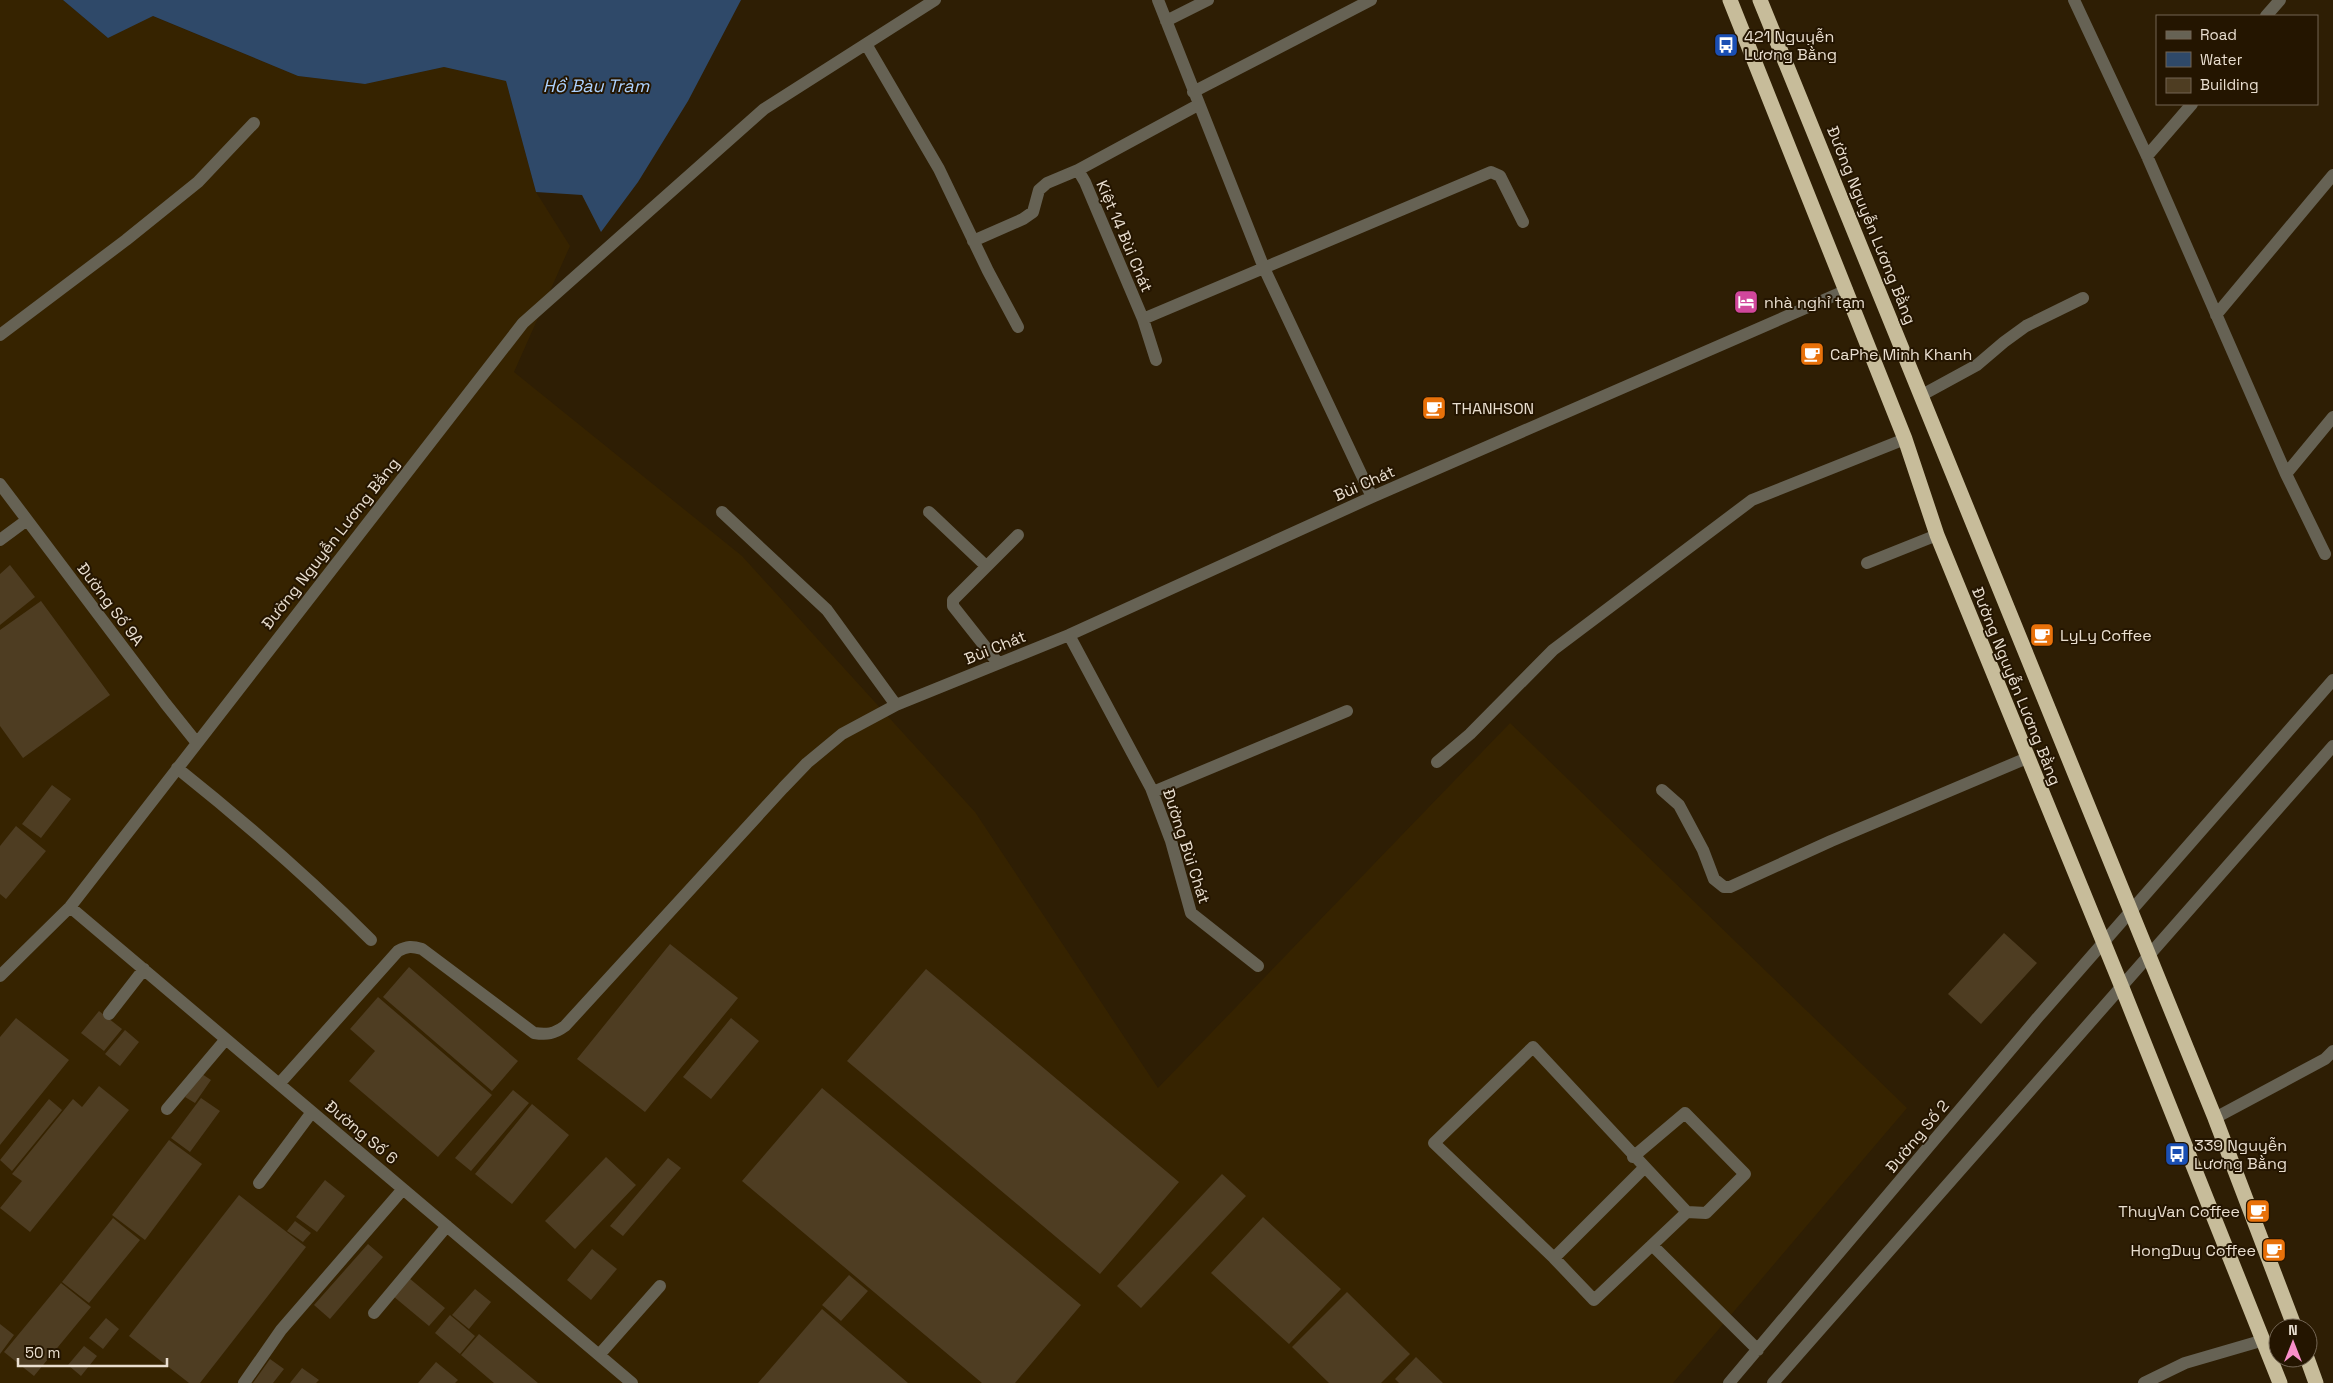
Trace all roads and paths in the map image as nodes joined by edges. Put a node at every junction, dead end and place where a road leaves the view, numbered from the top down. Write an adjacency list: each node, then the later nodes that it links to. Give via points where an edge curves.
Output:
1 (935, 0): 11 (street, Đường Nguyễn Lương Bằng)
2 (1158, 0): 10 (street)
3 (1208, 0): 10 (street)
4 (1371, 0): 12 (street)
5 (1730, 0): 22 (highway, Đường Nguyễn Lương Bằng)
6 (1760, 0): 29 (highway, Đường Nguyễn Lương Bằng)
7 (2280, 0): 9 (street)
8 (2075, 1): 16 (street)
9 (2267, 15)
10 (1166, 21): 12 (street)
11 (866, 44): 20 (street, via 939,169); 49 (street, Đường Nguyễn Lương Bằng, via 764,109 523,322)
12 (1193, 92): 13 (street)
13 (1198, 105): 17 (street, Kiệt 14 Bùi Chát); 21 (street)
14 (2191, 105): 16 (street)
15 (254, 122): 27 (street, via 198,182)
16 (2147, 156): 24 (street)
17 (1078, 170): 20 (street, via 1047,183 1039,190 1033,212 1023,219); 25 (street, Kiệt 14 Bùi Chát)
18 (2333, 176): 24 (street)
19 (1523, 222): 21 (street, via 1500,176 1491,172)
20 (974, 241): 26 (street)
21 (1264, 268): 25 (street, Kiệt 14 Bùi Chát); 34 (street)
22 (1847, 290): 31 (highway, Đường Nguyễn Lương Bằng); 34 (street, Bùi Chát)
23 (2083, 298): 29 (street, via 2026,326 1977,365)
24 (2216, 315): 32 (street)
25 (1143, 319): 28 (street)
26 (1018, 327)
27 (0, 335)
28 (1156, 360)
29 (1922, 395): 57 (highway, Đường Nguyễn Lương Bằng)
30 (2333, 417): 32 (street)
31 (1905, 439): 39 (highway, Đường Nguyễn Lương Bằng); 52 (street, via 1752,500 1553,650 1470,734)
32 (2286, 474): 41 (street)
33 (0, 484): 37 (street, Đường Số 9A)
34 (1372, 497): 44 (street, Bùi Chát)
35 (722, 512): 47 (street, via 827,610)
36 (929, 512): 43 (street)
37 (27, 520): 40 (street); 49 (street, Đường Số 9A, via 164,703)
38 (1018, 535): 43 (street)
39 (1937, 535): 42 (street); 51 (highway, Đường Nguyễn Lương Bằng)
40 (0, 540)
41 (2325, 554)
42 (1867, 563)
43 (986, 566): 45 (street, via 955,596 952,603)
44 (1068, 635): 45 (street, Bùi Chát); 55 (street, Đường Bùi Chát)
45 (998, 663): 47 (street, Bùi Chát)
46 (2333, 680): 57 (street, Đường Số 2)
47 (896, 705): 68 (street, Bùi Chát, via 842,734 807,763 556,1033 534,1033 422,949 406,947 398,951)
48 (1348, 711): 55 (street)
49 (198, 742): 53 (street, Đường Nguyễn Lương Bằng)
50 (2333, 746): 60 (street)
51 (2027, 758): 54 (street, via 1730,887 1724,887 1714,879 1679,805); 59 (highway, Đường Nguyễn Lương Bằng)
52 (1436, 762)
53 (178, 768): 56 (street, Đường Nguyễn Lương Bằng); 58 (street, via 251,827)
54 (1662, 790)
55 (1153, 792): 61 (street, Đường Bùi Chát, via 1191,913)
56 (70, 907): 62 (street, Đường Số 6); 63 (street, Đường Nguyễn Lương Bằng)
57 (2132, 911): 59 (street, Đường Số 2); 60 (highway, Đường Nguyễn Lương Bằng)
58 (371, 940)
59 (2103, 942): 64 (highway, Đường Nguyễn Lương Bằng); 84 (street, Đường Số 2)
60 (2148, 956): 64 (street); 71 (highway, Đường Nguyễn Lương Bằng)
61 (1258, 966)
62 (144, 969): 65 (street); 66 (street, Đường Số 6)
63 (0, 976)
64 (2121, 985): 83 (highway, Đường Nguyễn Lương Bằng); 90 (street)
65 (109, 1014)
66 (226, 1039): 68 (street, Đường Số 6); 69 (street)
67 (2333, 1051): 71 (street)
68 (279, 1084): 70 (street, Đường Số 6)
69 (167, 1109)
70 (312, 1112): 74 (street); 75 (street, Đường Số 6)
71 (2215, 1118): 82 (highway, Đường Nguyễn Lương Bằng)
72 (1633, 1157): 73 (street); 76 (street, via 1685,1113 1745,1174 1706,1213); 79 (street, via 1533,1047 1434,1143)
73 (1644, 1168): 76 (street); 79 (street)
74 (259, 1183)
75 (403, 1189): 77 (street, Đường Số 6); 87 (street, via 281,1330)
76 (1687, 1212): 78 (street)
77 (447, 1226): 81 (street); 85 (street, Đường Số 6)
78 (1652, 1245): 79 (street, via 1594,1300); 84 (street)
79 (1554, 1258)
80 (660, 1286): 85 (street)
81 (374, 1313)
82 (2291, 1318)
83 (2264, 1340): 91 (street, via 2185,1363); 92 (highway, Đường Nguyễn Lương Bằng)
84 (1758, 1350): 89 (street, Đường Số 2)
85 (599, 1355): 88 (street, Đường Số 6)
86 (2311, 1368): 93 (highway)
87 (244, 1383)
88 (632, 1383)
89 (1729, 1383)
90 (1773, 1383)
91 (2144, 1383)
92 (2280, 1383)
93 (2316, 1383)

